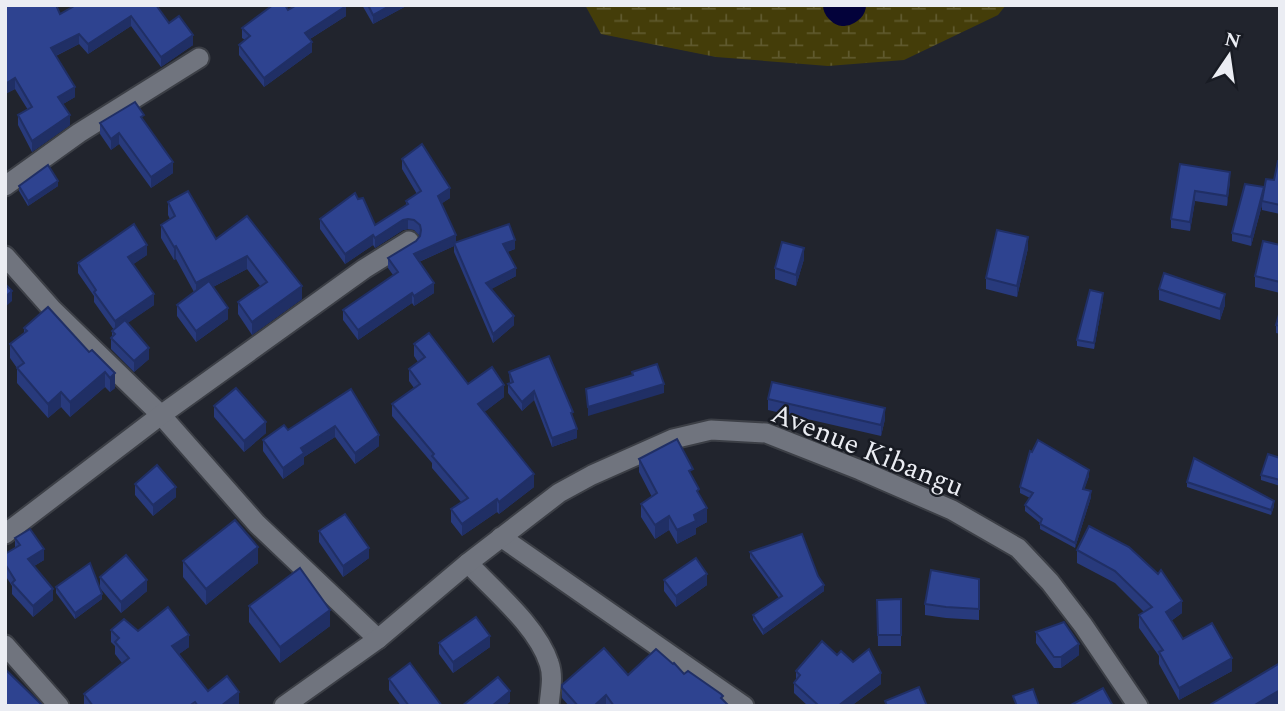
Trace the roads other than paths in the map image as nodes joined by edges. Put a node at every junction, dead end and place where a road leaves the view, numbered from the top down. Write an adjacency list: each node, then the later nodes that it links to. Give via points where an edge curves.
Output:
1 (199, 58): 2 (street)
2 (5, 186)
3 (409, 241): 5 (street)
4 (5, 256): 5 (street, via 52,309)
5 (161, 415): 6 (street); 9 (street, via 257,524)
6 (5, 534)
7 (501, 537): 8 (street, Avenue Kibangu); 14 (street); 15 (street, Avenue Kibangu, via 592,475 673,439 712,430 766,433 952,510 1018,548 1083,625)
8 (468, 563): 9 (street, Avenue Kibangu); 13 (street, via 540,644 550,664)
9 (377, 639): 12 (street, Avenue Kibangu)
10 (5, 645): 11 (street)
11 (59, 706)
12 (284, 706)
13 (549, 706)
14 (744, 706)
15 (1138, 706)

